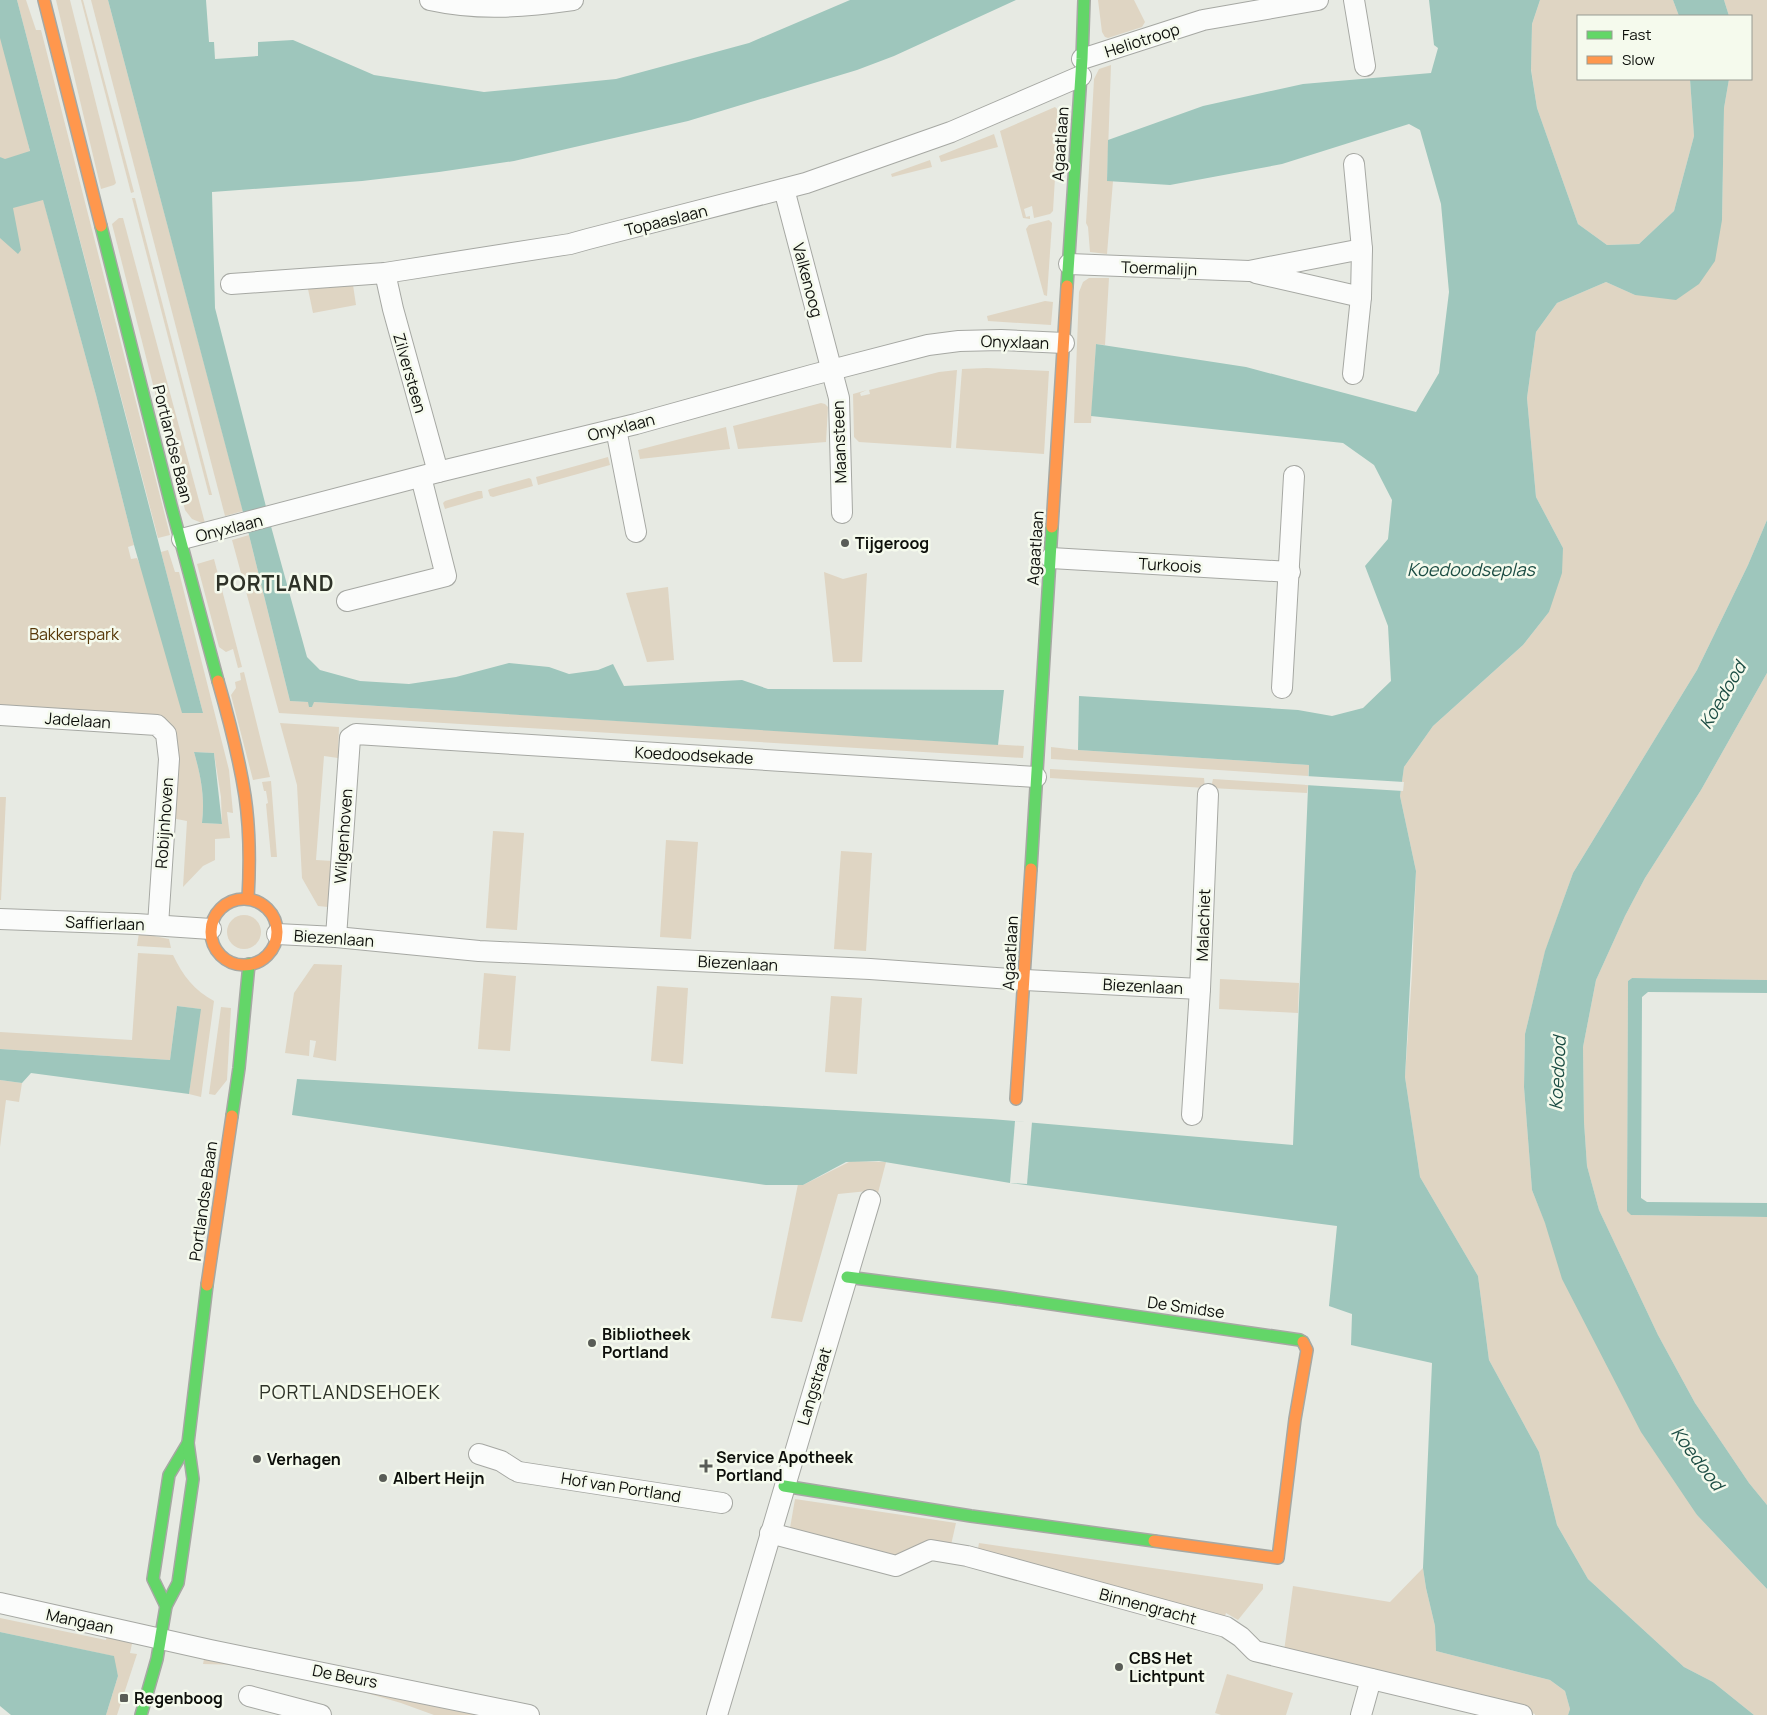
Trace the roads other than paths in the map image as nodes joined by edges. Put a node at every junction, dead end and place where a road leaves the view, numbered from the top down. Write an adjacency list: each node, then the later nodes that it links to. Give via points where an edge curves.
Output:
1 (44, 0): 27 (street, Portlandse Baan)
2 (430, 0): 3 (street, via 496,8)
3 (573, 0)
4 (1084, 0): 10 (street, Agaatlaan)
5 (1235, 0): 8 (street, Heliotroop)
6 (1318, 0): 8 (street, Heliotroop)
7 (1354, 0): 9 (street)
8 (1203, 20): 10 (street, Heliotroop, via 1104,53)
9 (1365, 66)
10 (1081, 67): 12 (street, Topaaslaan, via 951,132); 14 (street, Agaatlaan)
11 (1354, 164): 13 (street)
12 (784, 189): 16 (street, Topaaslaan, via 570,244); 20 (street, Valkenoog)
13 (1362, 249): 15 (street, Toermalijn); 18 (street)
14 (1069, 264): 15 (street, Toermalijn); 19 (street, Agaatlaan)
15 (1249, 271): 18 (street, Toermalijn)
16 (385, 273): 17 (street, Topaaslaan); 23 (street, Zilversteen)
17 (231, 284)
18 (1361, 297): 21 (street)
19 (1064, 344): 20 (street, Onyxlaan, via 959,341 920,347); 28 (street, Agaatlaan)
20 (832, 370): 22 (street, Onyxlaan); 25 (street, Maansteen, via 838,398)
21 (1353, 374)
22 (616, 429): 23 (street, Onyxlaan); 26 (street)
23 (429, 475): 27 (street, Onyxlaan); 30 (street, Zilversteen, via 446,576)
24 (1294, 476): 29 (street)
25 (842, 513)
26 (636, 532)
27 (182, 539): 37 (street, Portlandse Baan, via 245,796 250,850)
28 (1051, 558): 29 (street, Turkoois); 35 (street, Agaatlaan)
29 (1290, 572): 31 (street)
30 (347, 601)
31 (1282, 688)
32 (0, 715): 33 (street, Jadelaan)
33 (157, 725): 39 (street, Robijnhoven, via 166,734 169,759)
34 (352, 735): 35 (street, Koedoodsekade); 42 (street, Wilgenhoven)
35 (1036, 777): 44 (street, Agaatlaan)
36 (1208, 794): 45 (street, Malachiet)
37 (248, 899): 40 (street, via 235,900 223,906 214,916); 41 (street, via 269,911 274,918)
38 (0, 919): 39 (street, Saffierlaan)
39 (158, 925): 40 (street, Saffierlaan)
40 (211, 929): 43 (street, via 214,946 224,959)
41 (276, 934): 42 (street, Biezenlaan); 43 (street, via 265,957)
42 (336, 937): 44 (street, Biezenlaan, via 479,951 870,969)
43 (249, 964): 50 (street, Portlandse Baan, via 239,1068)
44 (1025, 980): 45 (street, Biezenlaan); 46 (street, Agaatlaan)
45 (1200, 989): 47 (street, Malachiet)
46 (1016, 1099)
47 (1192, 1115)
48 (870, 1200): 49 (street, Langstraat)
49 (847, 1278): 52 (street, Langstraat); 52 (street, De Smidse, via 1300,1340 1307,1350 1278,1558 971,1516)
50 (188, 1443): 56 (street, Portlandse Baan, via 194,1479 178,1583); 56 (street, Portlandse Baan, via 168,1475 153,1579)
51 (479, 1454): 53 (street, Hof van Portland, via 517,1471)
52 (784, 1486): 54 (street, Langstraat)
53 (722, 1503)
54 (770, 1533): 58 (street, Binnengracht, via 896,1566 931,1550 966,1556 1226,1627 1255,1651); 63 (street, Langstraat)
55 (0, 1604): 57 (street, Mangaan)
56 (166, 1606): 57 (street, Portlandse Baan)
57 (160, 1638): 60 (street, Portlandse Baan); 62 (street, De Beurs)
58 (1371, 1679): 64 (street); 65 (street, Binnengracht)
59 (249, 1696): 61 (street)
60 (140, 1715)
61 (321, 1715)
62 (529, 1715)
63 (717, 1715)
64 (1361, 1715)
65 (1522, 1715)

